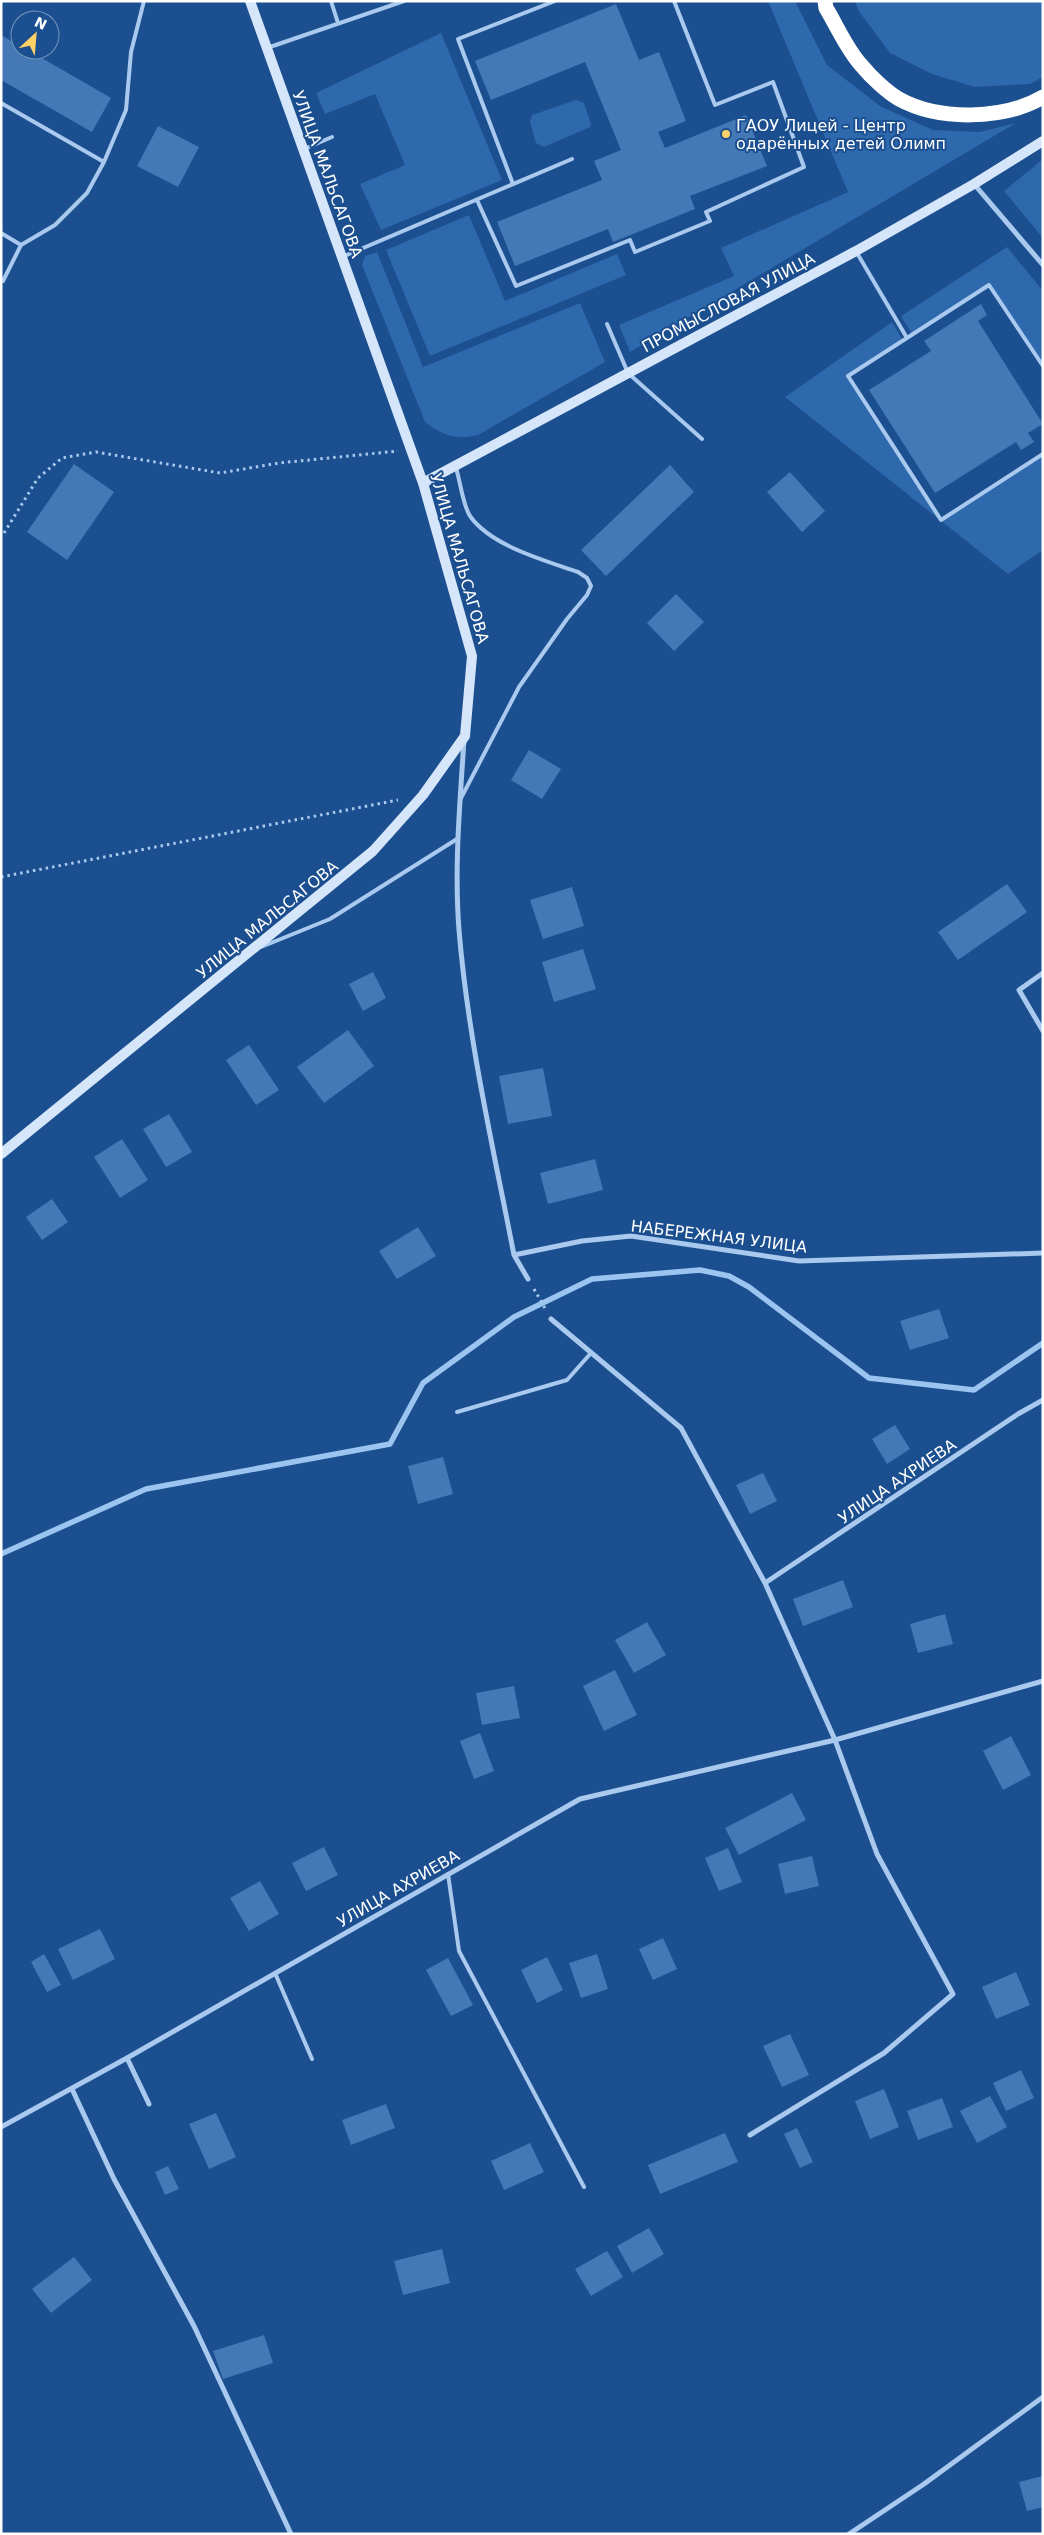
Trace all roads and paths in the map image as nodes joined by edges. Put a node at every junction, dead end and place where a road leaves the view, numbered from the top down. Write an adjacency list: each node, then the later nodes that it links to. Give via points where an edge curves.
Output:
1 (144, 1): 16 (lane, via 131,52 126,110)
2 (250, 1): 9 (street, УЛИЦА МАЛЬСАГОВА)
3 (331, 1): 8 (lane)
4 (404, 1): 8 (lane)
5 (555, 1): 17 (lane, via 458,39)
6 (674, 1): 19 (lane, via 715,104 773,82 804,167 706,212 710,221 635,252 630,240 516,286)
7 (825, 1): 10 (highway, via 826,8 861,66 898,99 938,113 980,115 1030,105)
8 (338, 23): 9 (lane)
9 (267, 48): 14 (street, УЛИЦА МАЛЬСАГОВА)
10 (1043, 97)
11 (1, 103): 16 (lane)
12 (332, 137): 14 (lane)
13 (1043, 141): 18 (street, ПРОМЫСЛОВАЯ УЛИЦА)
14 (303, 149): 23 (street, УЛИЦА МАЛЬСАГОВА)
15 (572, 159): 17 (lane)
16 (104, 162): 21 (lane, via 87,193 55,225)
17 (513, 184): 19 (lane)
18 (974, 184): 22 (street, ПРОМЫСЛОВАЯ УЛИЦА); 24 (street)
19 (477, 200): 23 (lane)
20 (1, 233): 21 (lane)
21 (22, 245): 25 (lane)
22 (856, 251): 27 (lane); 29 (street, ПРОМЫСЛОВАЯ УЛИЦА)
23 (342, 257): 31 (street, УЛИЦА МАЛЬСАГОВА)
24 (1043, 265)
25 (3, 281)
26 (607, 324): 29 (lane)
27 (908, 338): 28 (lane, via 989,285); 32 (lane, via 848,376 941,520)
28 (1043, 366)
29 (628, 373): 30 (lane); 33 (street, ПРОМЫСЛОВАЯ УЛИЦА)
30 (702, 439)
31 (412, 450): 34 (street, УЛИЦА МАЛЬСАГОВА); 35 (path, via 279,463 220,473 96,452 62,458 38,478)
32 (1043, 454)
33 (456, 466): 34 (street, ПРОМЫСЛОВАЯ УЛИЦА); 38 (lane, via 469,515 485,530 507,545 578,572 587,578 591,586 519,687)
34 (423, 483): 36 (street, УЛИЦА МАЛЬСАГОВА, via 472,656)
35 (4, 532)
36 (465, 736): 37 (street, УЛИЦА МАЛЬСАГОВА); 38 (street)
37 (423, 795): 40 (path); 41 (street, УЛИЦА МАЛЬСАГОВА, via 373,851)
38 (460, 800): 39 (street)
39 (458, 839): 41 (lane, via 330,919); 46 (street, via 459,929 478,1066)
40 (1, 877)
41 (252, 951): 44 (street, УЛИЦА МАЛЬСАГОВА)
42 (1043, 973): 43 (street, via 1019,990)
43 (1043, 1031)
44 (1, 1154)
45 (1043, 1252): 46 (street, НАБЕРЕЖНАЯ УЛИЦА, via 798,1261 631,1236)
46 (514, 1255): 47 (street)
47 (528, 1279): 48 (path)
48 (551, 1319): 49 (street)
49 (592, 1353): 51 (lane, via 567,1380); 52 (street, via 680,1428)
50 (1043, 1400): 52 (street, УЛИЦА АХРИЕВА)
51 (457, 1412)
52 (765, 1582): 54 (street)
53 (1043, 1681): 54 (street, УЛИЦА АХРИЕВА)
54 (835, 1740): 55 (street, УЛИЦА АХРИЕВА, via 580,1799); 62 (street, via 877,1854 953,1994 884,2053)
55 (448, 1874): 56 (street, УЛИЦА АХРИЕВА); 63 (lane, via 459,1951)
56 (276, 1973): 57 (street, УЛИЦА АХРИЕВА); 58 (lane)
57 (127, 2058): 59 (street, УЛИЦА АХРИЕВА); 60 (street)
58 (312, 2059)
59 (72, 2089): 61 (street, УЛИЦА АХРИЕВА); 65 (street, via 114,2179 194,2326)
60 (149, 2104)
61 (1, 2127)
62 (750, 2135)
63 (584, 2186)
64 (1043, 2397): 66 (street)
65 (291, 2534)
66 (849, 2534)

